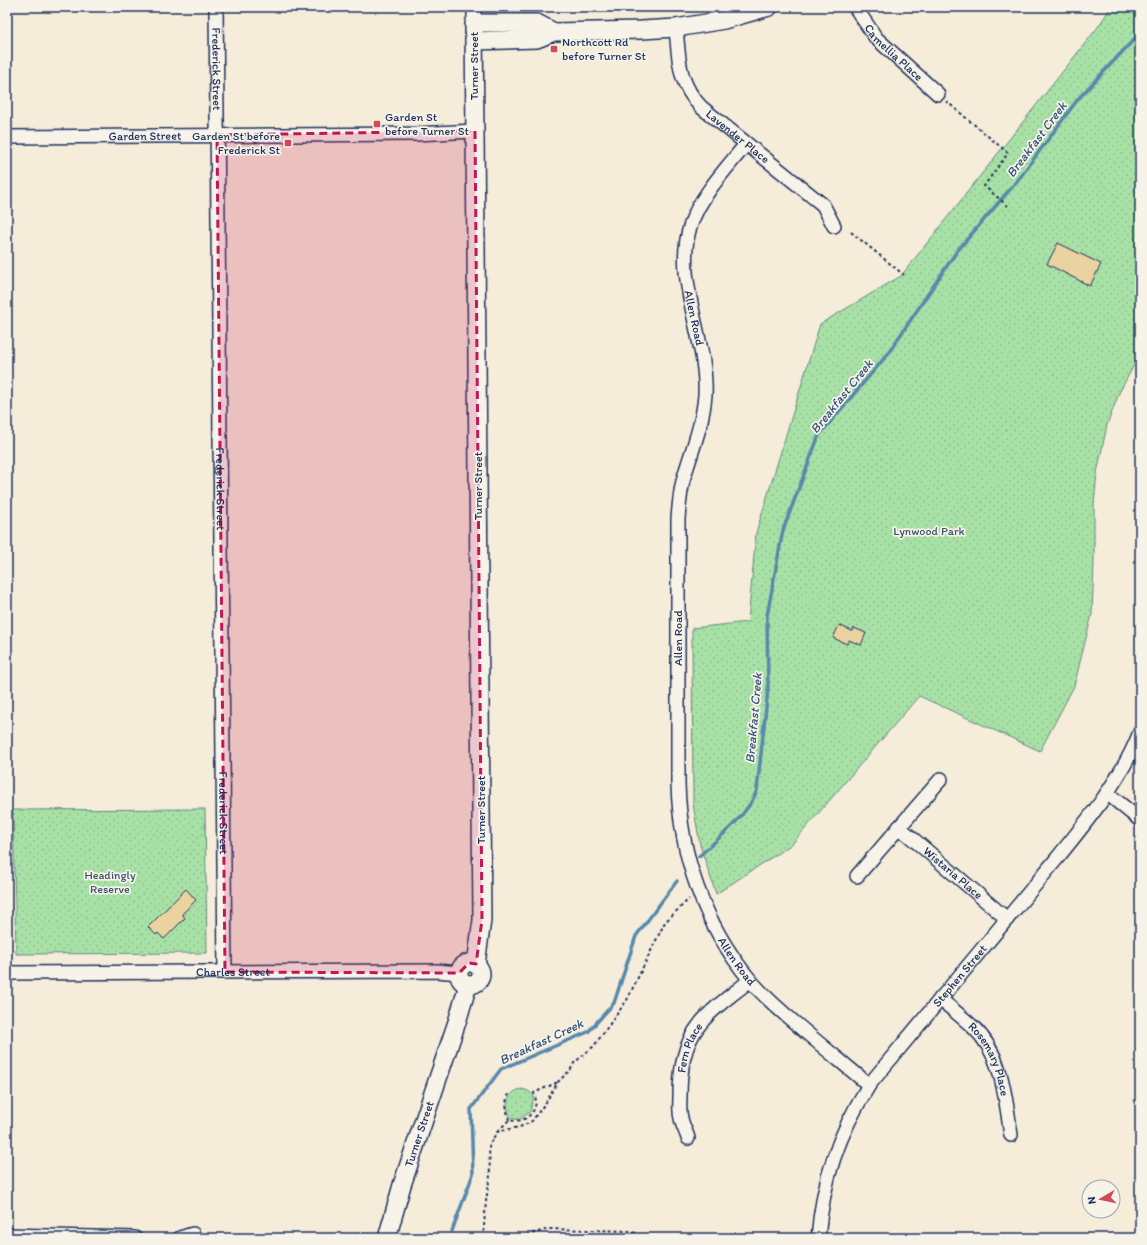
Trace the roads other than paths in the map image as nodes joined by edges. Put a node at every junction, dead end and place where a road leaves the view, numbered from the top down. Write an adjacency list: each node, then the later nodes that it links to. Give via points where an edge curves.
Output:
1 (216, 7): 10 (street, Frederick Street)
2 (769, 7): 5 (street, via 724,20)
3 (855, 7): 8 (street, Camellia Place, via 876,38)
4 (474, 15): 6 (street, via 537,23); 7 (street, Turner Street)
5 (676, 28): 6 (street); 12 (street, Lavender Place, via 679,68 689,94)
6 (554, 32): 7 (street, via 537,40)
7 (474, 41): 9 (street, Turner Street)
8 (938, 94)
9 (475, 131): 10 (street, Garden Street, via 416,134); 23 (street, Turner Street, via 482,920 476,964 462,966)
10 (217, 135): 11 (street, Garden Street); 21 (street, Frederick Street)
11 (7, 137)
12 (746, 144): 13 (street, Lavender Place, via 823,205); 24 (street, Allen Road, via 698,208 686,244 686,273 704,365 705,383 703,413 681,489 678,519 678,784 683,837 697,889 716,930)
13 (834, 226)
14 (1140, 732): 16 (street, Stephen Street)
15 (941, 779): 18 (street)
16 (1107, 793): 17 (street); 20 (street, Stephen Street)
17 (1140, 820)
18 (899, 827): 19 (street); 20 (street, Wistaria Place)
19 (857, 876)
20 (1007, 919): 25 (street, Stephen Street)
21 (225, 972): 22 (street, Charles Street); 23 (street, Charles Street, via 437,971)
22 (7, 973)
23 (464, 978): 31 (street, Turner Street, via 457,1022 402,1184)
24 (750, 980): 26 (street, Allen Road, via 779,1010); 28 (street, Fern Place, via 709,1014 688,1044 680,1080 680,1109 682,1124)
25 (940, 999): 26 (street, Stephen Street); 27 (street, Rosemary Place, via 974,1027 988,1046 1002,1075)
26 (869, 1085): 32 (street, Stephen Street, via 851,1115 834,1156 822,1200)
27 (1011, 1135)
28 (688, 1138)
29 (7, 1235): 30 (street)
30 (135, 1238)
31 (387, 1238)
32 (818, 1238)

